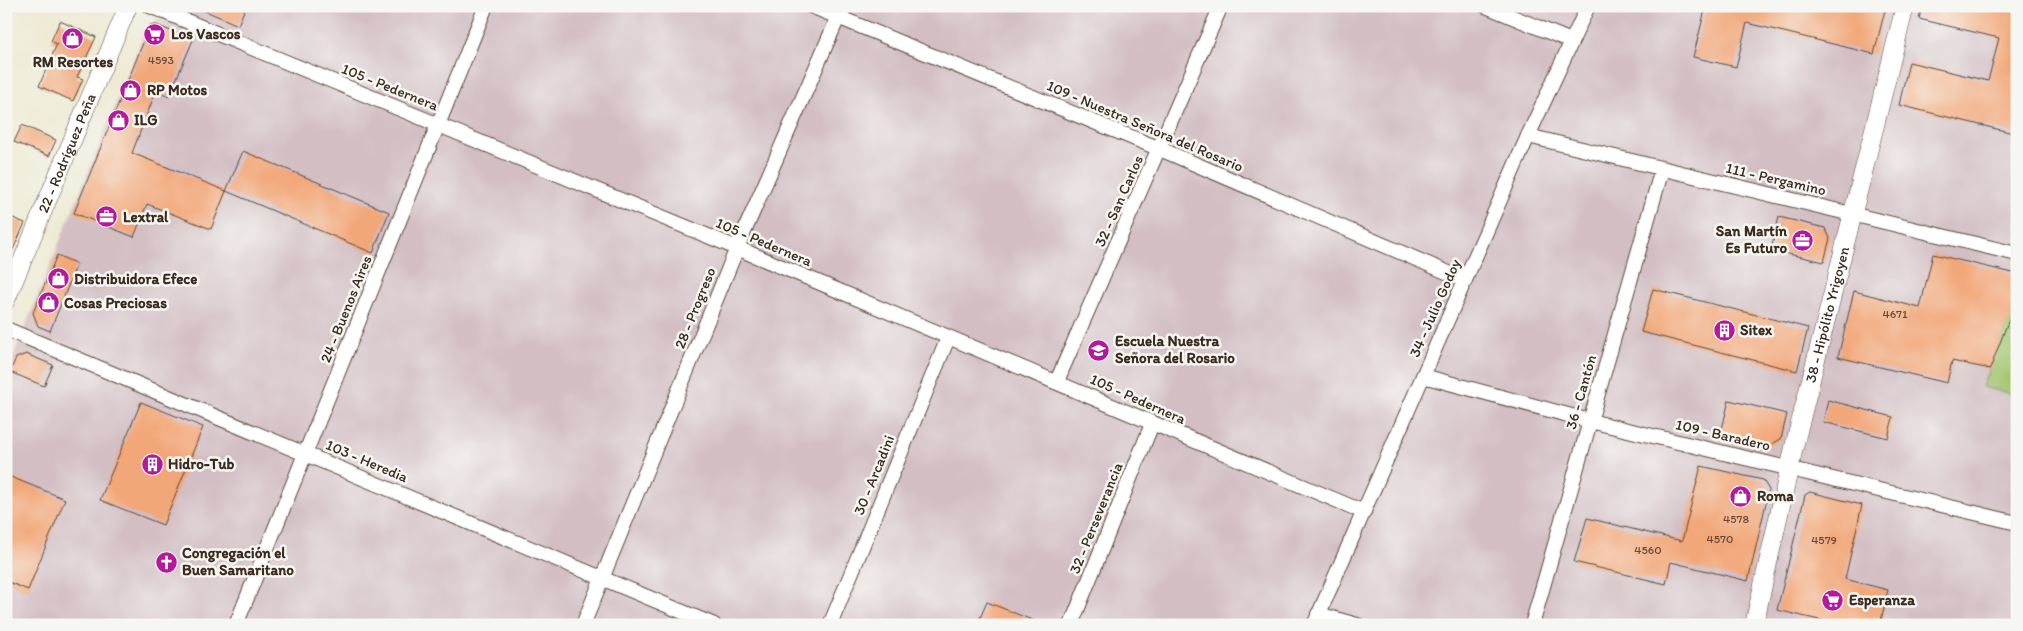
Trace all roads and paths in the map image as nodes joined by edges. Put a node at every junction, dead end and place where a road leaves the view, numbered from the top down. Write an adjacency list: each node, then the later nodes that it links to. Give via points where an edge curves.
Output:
1 (128, 6): 19 (street, 22 - Rodríguez Peña)
2 (150, 6): 11 (street, 105 - Pedernera)
3 (486, 6): 11 (street, 24 - Buenos Aires)
4 (810, 6): 9 (street, 109 - Nuestra Señora del Rosario)
5 (1221, 6): 13 (street, 32 - San Carlos)
6 (1486, 6): 10 (street)
7 (1588, 6): 10 (street, 34 - Julio Godoy)
8 (1905, 6): 15 (street, 38 - Hipólito Yrigoyen)
9 (841, 12): 13 (street, 109 - Nuestra Señora del Rosario); 16 (street, 28 - Progreso)
10 (1571, 42): 12 (street, 34 - Julio Godoy)
11 (438, 125): 16 (street, 105 - Pedernera); 26 (street, 24 - Buenos Aires)
12 (1528, 136): 14 (street, 111 - Pergamino); 18 (street, 34 - Julio Godoy)
13 (1160, 149): 18 (street, 109 - Nuestra Señora del Rosario); 23 (street, 32 - San Carlos)
14 (1662, 169): 15 (street, 111 - Pergamino); 24 (street, 36 - Cantón)
15 (1852, 214): 17 (street, 111 - Pergamino); 27 (street, 38 - Hipólito Yrigoyen)
16 (737, 248): 21 (street, 105 - Pedernera); 30 (street, 28 - Progreso)
17 (2017, 254)
18 (1465, 280): 22 (street, 34 - Julio Godoy)
19 (6, 300)
20 (6, 329): 26 (street, 103 - Heredia)
21 (948, 338): 23 (street, 105 - Pedernera); 35 (street, 30 - Arcadini)
22 (1423, 376): 24 (street, 109 - Baradero); 28 (street, 34 - Julio Godoy)
23 (1057, 381): 25 (street, 105 - Pedernera)
24 (1590, 421): 27 (street, 109 - Baradero); 38 (street, 36 - Cantón)
25 (1152, 424): 28 (street, 105 - Pedernera); 36 (street, 32 - Perseverancia)
26 (306, 453): 30 (street, 103 - Heredia); 32 (street, 24 - Buenos Aires)
27 (1789, 468): 29 (street, 109 - Baradero); 39 (street, 38 - Hipólito Yrigoyen)
28 (1364, 512): 31 (street, 34 - Julio Godoy)
29 (2017, 523)
30 (601, 578): 33 (street, 28 - Progreso); 34 (street, 103 - Heredia)
31 (1316, 619): 37 (street)
32 (236, 625)
33 (582, 625)
34 (714, 625)
35 (830, 625)
36 (1071, 625)
37 (1357, 625)
38 (1532, 625)
39 (1754, 625)

